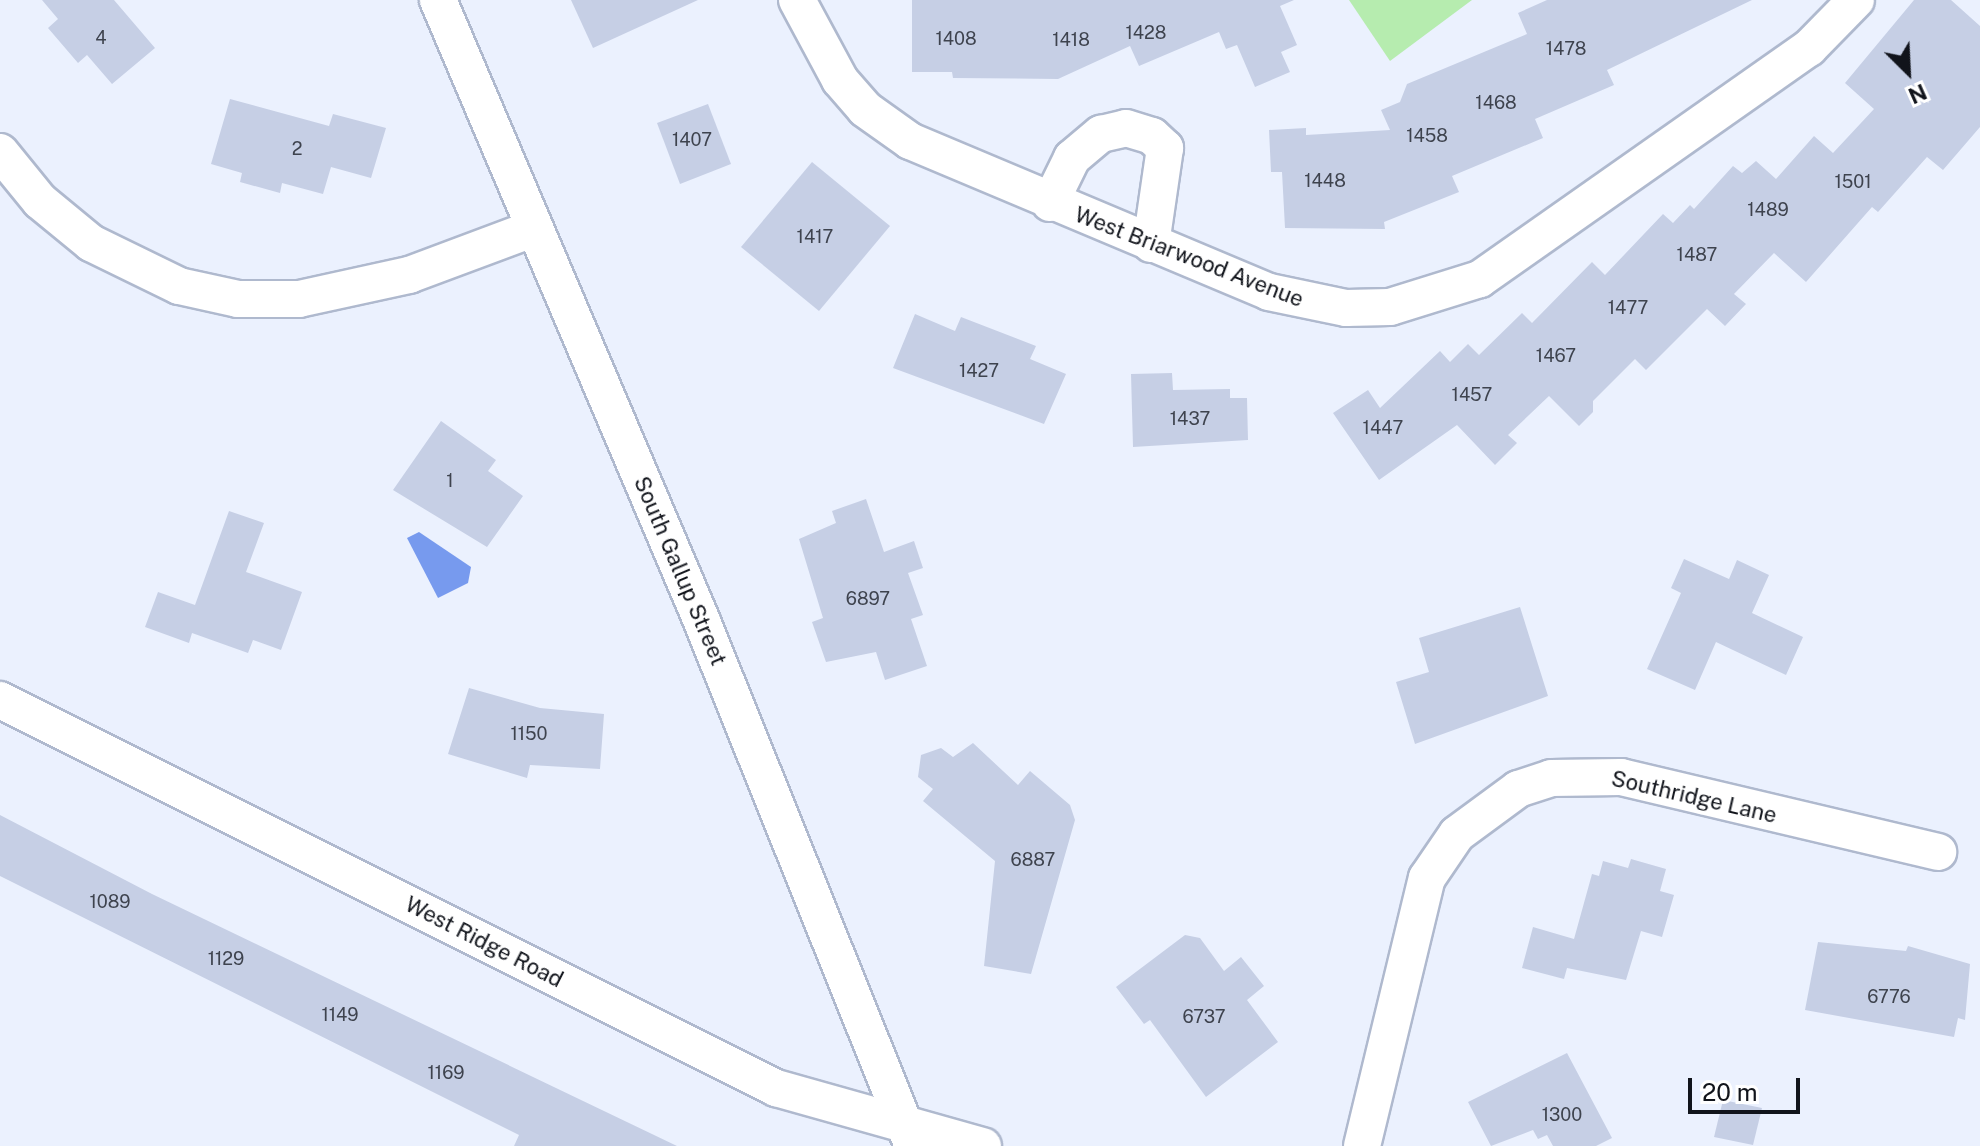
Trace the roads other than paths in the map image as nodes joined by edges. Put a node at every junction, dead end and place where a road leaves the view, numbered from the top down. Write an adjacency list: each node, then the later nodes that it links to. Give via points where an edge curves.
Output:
1 (438, 0): 6 (street, South Gallup Street)
2 (797, 0): 5 (street, West Briarwood Avenue, via 820,51 865,109 936,156)
3 (1856, 0): 7 (street, West Briarwood Avenue, via 1809,48 1480,279 1434,297 1390,307 1315,305)
4 (0, 152): 6 (street, via 40,201 91,243 179,286 238,299 299,299 409,275)
5 (1050, 203): 7 (street, West Briarwood Avenue); 7 (street, via 1072,158 1101,134 1126,128 1152,136 1165,148)
6 (535, 228): 10 (street, South Gallup Street)
7 (1151, 244)
8 (0, 700): 10 (street, West Ridge Road, via 776,1088)
9 (1938, 852): 12 (street, Southridge Lane, via 1621,777 1560,777 1518,789 1457,834 1427,878)
10 (909, 1137): 11 (street, West Ridge Road)
11 (983, 1146)
12 (1362, 1146)

